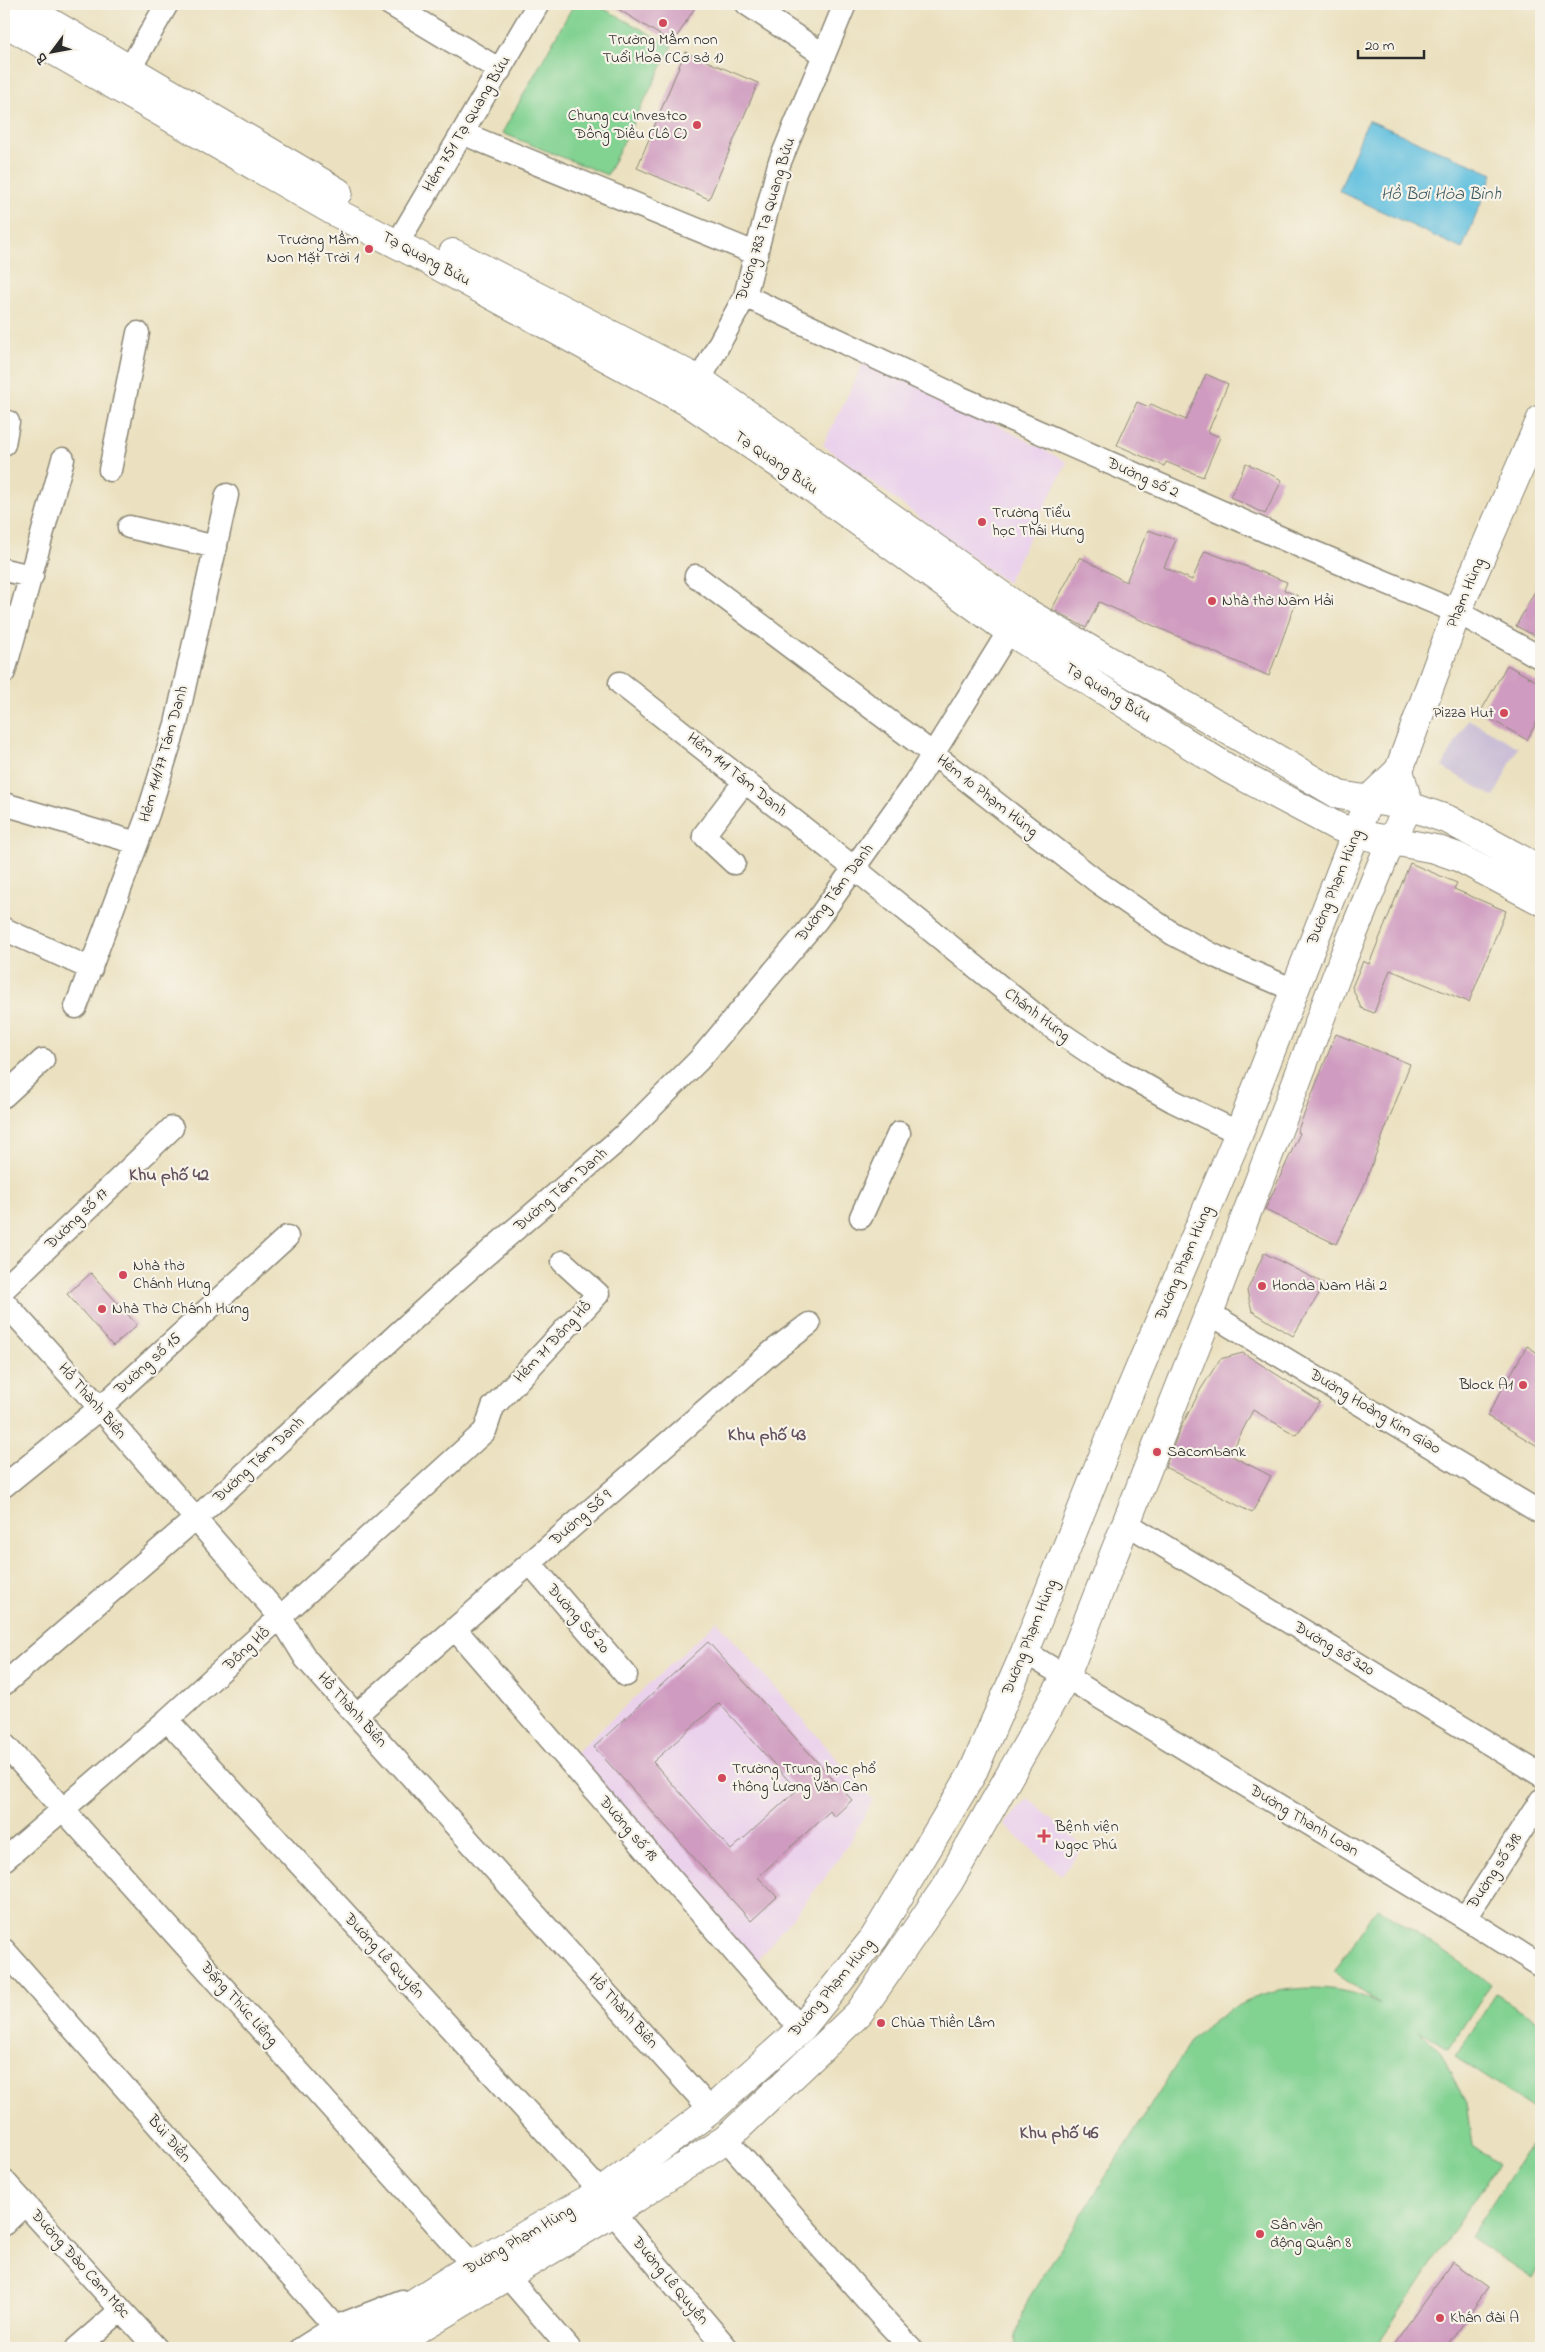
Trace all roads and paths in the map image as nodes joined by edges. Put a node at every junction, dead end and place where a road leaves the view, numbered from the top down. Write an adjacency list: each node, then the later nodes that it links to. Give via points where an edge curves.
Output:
1 (19, 4): 10 (main road, Tạ Quang Bửu)
2 (167, 4): 10 (street)
3 (390, 4): 9 (street)
4 (538, 4): 9 (street, Hẻm 751 Tạ Quang Bửu)
5 (747, 4): 8 (street)
6 (845, 4): 8 (street, Đường 783 Tạ Quang Bửu)
7 (4, 22): 10 (main road, Tạ Quang Bửu)
8 (824, 55): 13 (street, Đường 783 Tạ Quang Bửu, via 779,164)
9 (500, 70): 11 (street, Hẻm 751 Tạ Quang Bửu)
10 (124, 79): 12 (main road, Tạ Quang Bửu, via 344,196)
11 (462, 133): 12 (street, Hẻm 751 Tạ Quang Bửu); 13 (street)
12 (401, 236): 16 (main road, Tạ Quang Bửu)
13 (757, 254): 14 (street, Đường 783 Tạ Quang Bửu)
14 (745, 296): 16 (street, Đường 783 Tạ Quang Bửu); 28 (street, Đường số 2, via 956,396 1302,548)
15 (138, 333): 21 (street)
16 (694, 391): 29 (main road, Tạ Quang Bửu)
17 (1541, 419): 28 (main road, Phạm Hùng)
18 (8, 422): 19 (street)
19 (4, 444)
20 (63, 459): 26 (street)
21 (110, 470)
22 (227, 494): 24 (street, Hẻm 141/77 Tám Danh)
23 (129, 527): 24 (street)
24 (216, 547): 41 (street, Hẻm 141/77 Tám Danh, via 176,724)
25 (4, 570): 26 (street)
26 (32, 576): 31 (street)
27 (696, 576): 33 (street, Hẻm 10 Phạm Hùng)
28 (1457, 612): 30 (street, Đường số 2); 34 (main road, Phạm Hùng)
29 (1014, 619): 33 (street, Đường Tám Danh); 36 (main road, Tạ Quang Bửu, via 1339,795); 39 (main road, Tạ Quang Bửu, via 1229,769)
30 (1541, 658)
31 (4, 672)
32 (620, 683): 35 (street, Hẻm 141 Tám Danh)
33 (934, 754): 43 (street, Đường Tám Danh); 48 (street, Hẻm 10 Phạm Hùng, via 1099,883 1173,934)
34 (1399, 770): 36 (main road, Phạm Hùng); 38 (main road)
35 (745, 781): 42 (street, via 704,835); 43 (street, Hẻm 141 Tám Danh)
36 (1369, 799): 38 (main road, Tạ Quang Bửu); 39 (main road, Đường Phạm Hùng)
37 (4, 804): 41 (street)
38 (1409, 806): 40 (main road); 44 (main road, Tạ Quang Bửu, via 1449,820)
39 (1357, 834): 40 (main road, Tạ Quang Bửu); 48 (main road, Đường Phạm Hùng)
40 (1391, 841): 45 (main road, Tạ Quang Bửu, via 1458,857); 60 (main road, Đường Phạm Hùng)
41 (138, 843): 47 (street, Hẻm 141/77 Tám Danh)
42 (734, 863)
43 (854, 868): 54 (street, Chánh Hưng, via 1044,1022 1173,1101); 66 (street, Đường Tám Danh, via 817,920 707,1051 624,1136 452,1284)
44 (1541, 870)
45 (1541, 901)
46 (4, 929): 47 (street)
47 (91, 969): 49 (street, Hẻm 141/77 Tám Danh)
48 (1294, 990): 54 (main road, Đường Phạm Hùng)
49 (76, 1007)
50 (43, 1060): 51 (street)
51 (4, 1096)
52 (172, 1128): 58 (street, Đường số 17)
53 (899, 1133): 55 (street)
54 (1239, 1133): 71 (main road, Đường Phạm Hùng, via 1111,1436)
55 (861, 1217)
56 (288, 1237): 62 (street, Đường số 15)
57 (563, 1262): 63 (street, Hẻm 71 Đông Hồ, via 598,1294 493,1407)
58 (4, 1290)
59 (4, 1302): 62 (street, Hồ Thành Biên)
60 (1209, 1313): 65 (street, Đường Hoàng Kim Giao); 67 (main road, Đường Phạm Hùng)
61 (808, 1324): 68 (street, Đường Số 9)
62 (100, 1408): 64 (street, Đường số 15); 66 (street, Hồ Thành Biên)
63 (485, 1431): 69 (street, Đông Hồ)
64 (4, 1486)
65 (1541, 1513)
66 (195, 1519): 69 (street, Hồ Thành Biên); 74 (street, Đường Tám Danh)
67 (1126, 1523): 73 (main road, Đường Phạm Hùng); 78 (street, Đường số 320)
68 (530, 1563): 70 (street, Đường Số 9); 72 (street, Đường Số 20)
69 (281, 1618): 75 (street, Hồ Thành Biên, via 306,1659); 76 (street, Đông Hồ)
70 (454, 1629): 75 (street, Đường Số 9); 85 (street, Đường số 18)
71 (1025, 1652): 73 (street, Đường Thanh Loan); 85 (main road, Đường Phạm Hùng, via 972,1774 874,1938)
72 (626, 1675)
73 (1065, 1678): 82 (street, Đường Thanh Loan); 87 (main road, Đường Phạm Hùng, via 949,1882 859,2013)
74 (4, 1684)
75 (356, 1716): 86 (street, Hồ Thành Biên)
76 (168, 1720): 80 (street, Đông Hồ); 89 (street, Đường Lê Quyên)
77 (4, 1744): 80 (street, Đặng Thúc Liêng)
78 (1541, 1775)
79 (1541, 1800): 82 (street, Đường số 318)
80 (63, 1810): 81 (street, Đông Hồ); 92 (street, Đặng Thúc Liêng)
81 (4, 1860)
82 (1465, 1918): 84 (street, Đường Thanh Loan)
83 (4, 1950): 97 (street, Bùi Điền)
84 (1541, 1966)
85 (802, 2029): 86 (main road, Đường Phạm Hùng)
86 (711, 2110): 89 (main road, Đường Phạm Hùng)
87 (726, 2139): 89 (main road, Đường Phạm Hùng); 104 (street)
88 (4, 2181): 90 (street, Đường Đào Cam Mộc)
89 (607, 2203): 92 (main road, Đường Phạm Hùng); 93 (main road, Đường Phạm Hùng); 103 (street, Đường Lê Quyên)
90 (25, 2204): 91 (street); 95 (street, Đường Đào Cam Mộc)
91 (4, 2224)
92 (473, 2265): 94 (main road, Đường Phạm Hùng)
93 (507, 2276): 94 (main road, Đường Phạm Hùng); 102 (street)
94 (443, 2299): 96 (main road, Đường Phạm Hùng); 97 (street, Đường Phạm Hùng)
95 (121, 2310): 98 (street); 99 (street, Đường Đào Cam Mộc)
96 (413, 2328): 97 (main road); 101 (main road)
97 (339, 2338): 100 (street, Đường Phạm Hùng)
98 (78, 2348)
99 (156, 2348)
100 (302, 2348)
101 (386, 2348)
102 (569, 2348)
103 (727, 2348)
104 (911, 2348)

